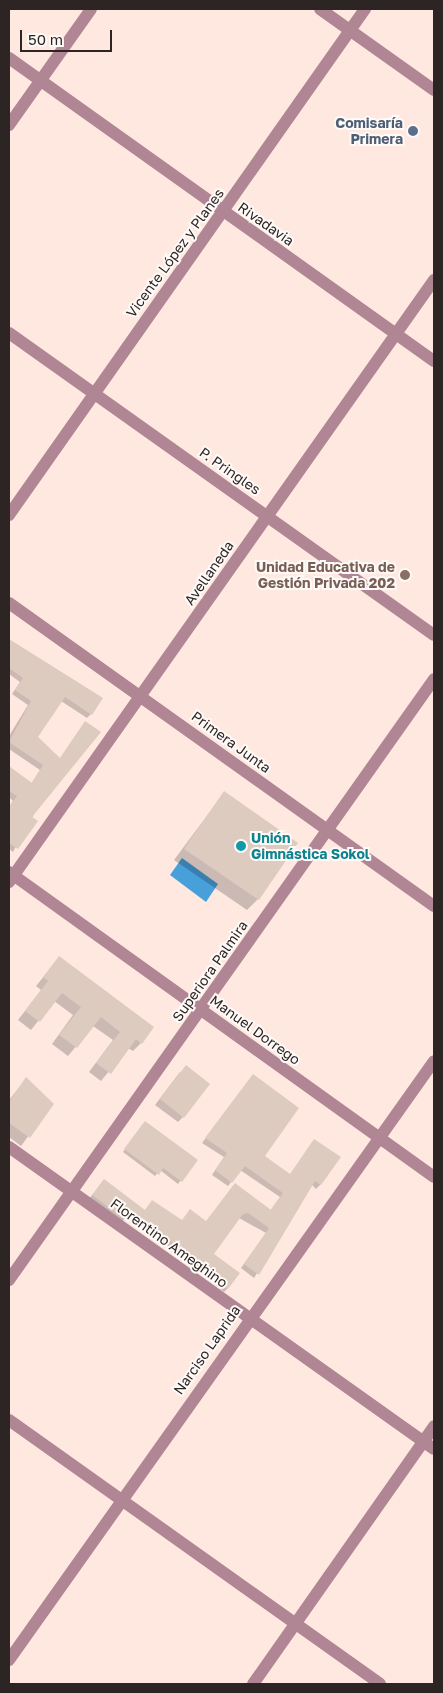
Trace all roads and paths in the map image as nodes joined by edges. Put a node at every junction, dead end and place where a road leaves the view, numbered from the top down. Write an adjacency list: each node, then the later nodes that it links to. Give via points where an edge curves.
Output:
1 (91, 9): 6 (street)
2 (320, 9): 4 (street)
3 (365, 9): 4 (street, Vicente López y Planes)
4 (350, 30): 7 (street); 9 (street, Vicente López y Planes)
5 (9, 58): 6 (street, Rivadavia)
6 (40, 80): 8 (street); 9 (street, Rivadavia)
7 (434, 90)
8 (9, 126)
9 (223, 212): 12 (street, Rivadavia); 14 (street, Vicente López y Planes)
10 (434, 280): 12 (street, Avellaneda)
11 (9, 333): 14 (street, P. Pringles)
12 (396, 334): 13 (street, Rivadavia); 16 (street, Avellaneda)
13 (434, 361)
14 (92, 393): 15 (street, Vicente López y Planes); 16 (street, P. Pringles)
15 (9, 515)
16 (268, 516): 18 (street, P. Pringles); 20 (street, Avellaneda)
17 (9, 604): 20 (street, Primera Junta)
18 (434, 635)
19 (434, 679): 21 (street, Superiora Palmira)
20 (141, 696): 21 (street, Primera Junta); 22 (street, Avellaneda)
21 (326, 830): 23 (street, Primera Junta); 24 (street, Superiora Palmira)
22 (10, 876): 24 (street, Manuel Dorrego)
23 (434, 906)
24 (201, 1010): 26 (street, Manuel Dorrego); 29 (street, Superiora Palmira)
25 (434, 1061): 26 (street, Narciso Laprida)
26 (378, 1138): 28 (street, Manuel Dorrego); 31 (street, Narciso Laprida)
27 (9, 1146): 29 (street, Florentino Ameghino)
28 (434, 1176)
29 (73, 1192): 30 (street, Superiora Palmira); 31 (street, Florentino Ameghino)
30 (9, 1280)
31 (248, 1318): 34 (street, Florentino Ameghino); 36 (street, Narciso Laprida)
32 (9, 1420): 36 (street)
33 (434, 1426): 34 (street)
34 (423, 1442): 35 (street, Florentino Ameghino); 37 (street)
35 (434, 1449)
36 (121, 1500): 37 (street); 38 (street, Narciso Laprida)
37 (294, 1624): 39 (street); 40 (street)
38 (9, 1660)
39 (254, 1684)
40 (380, 1684)

